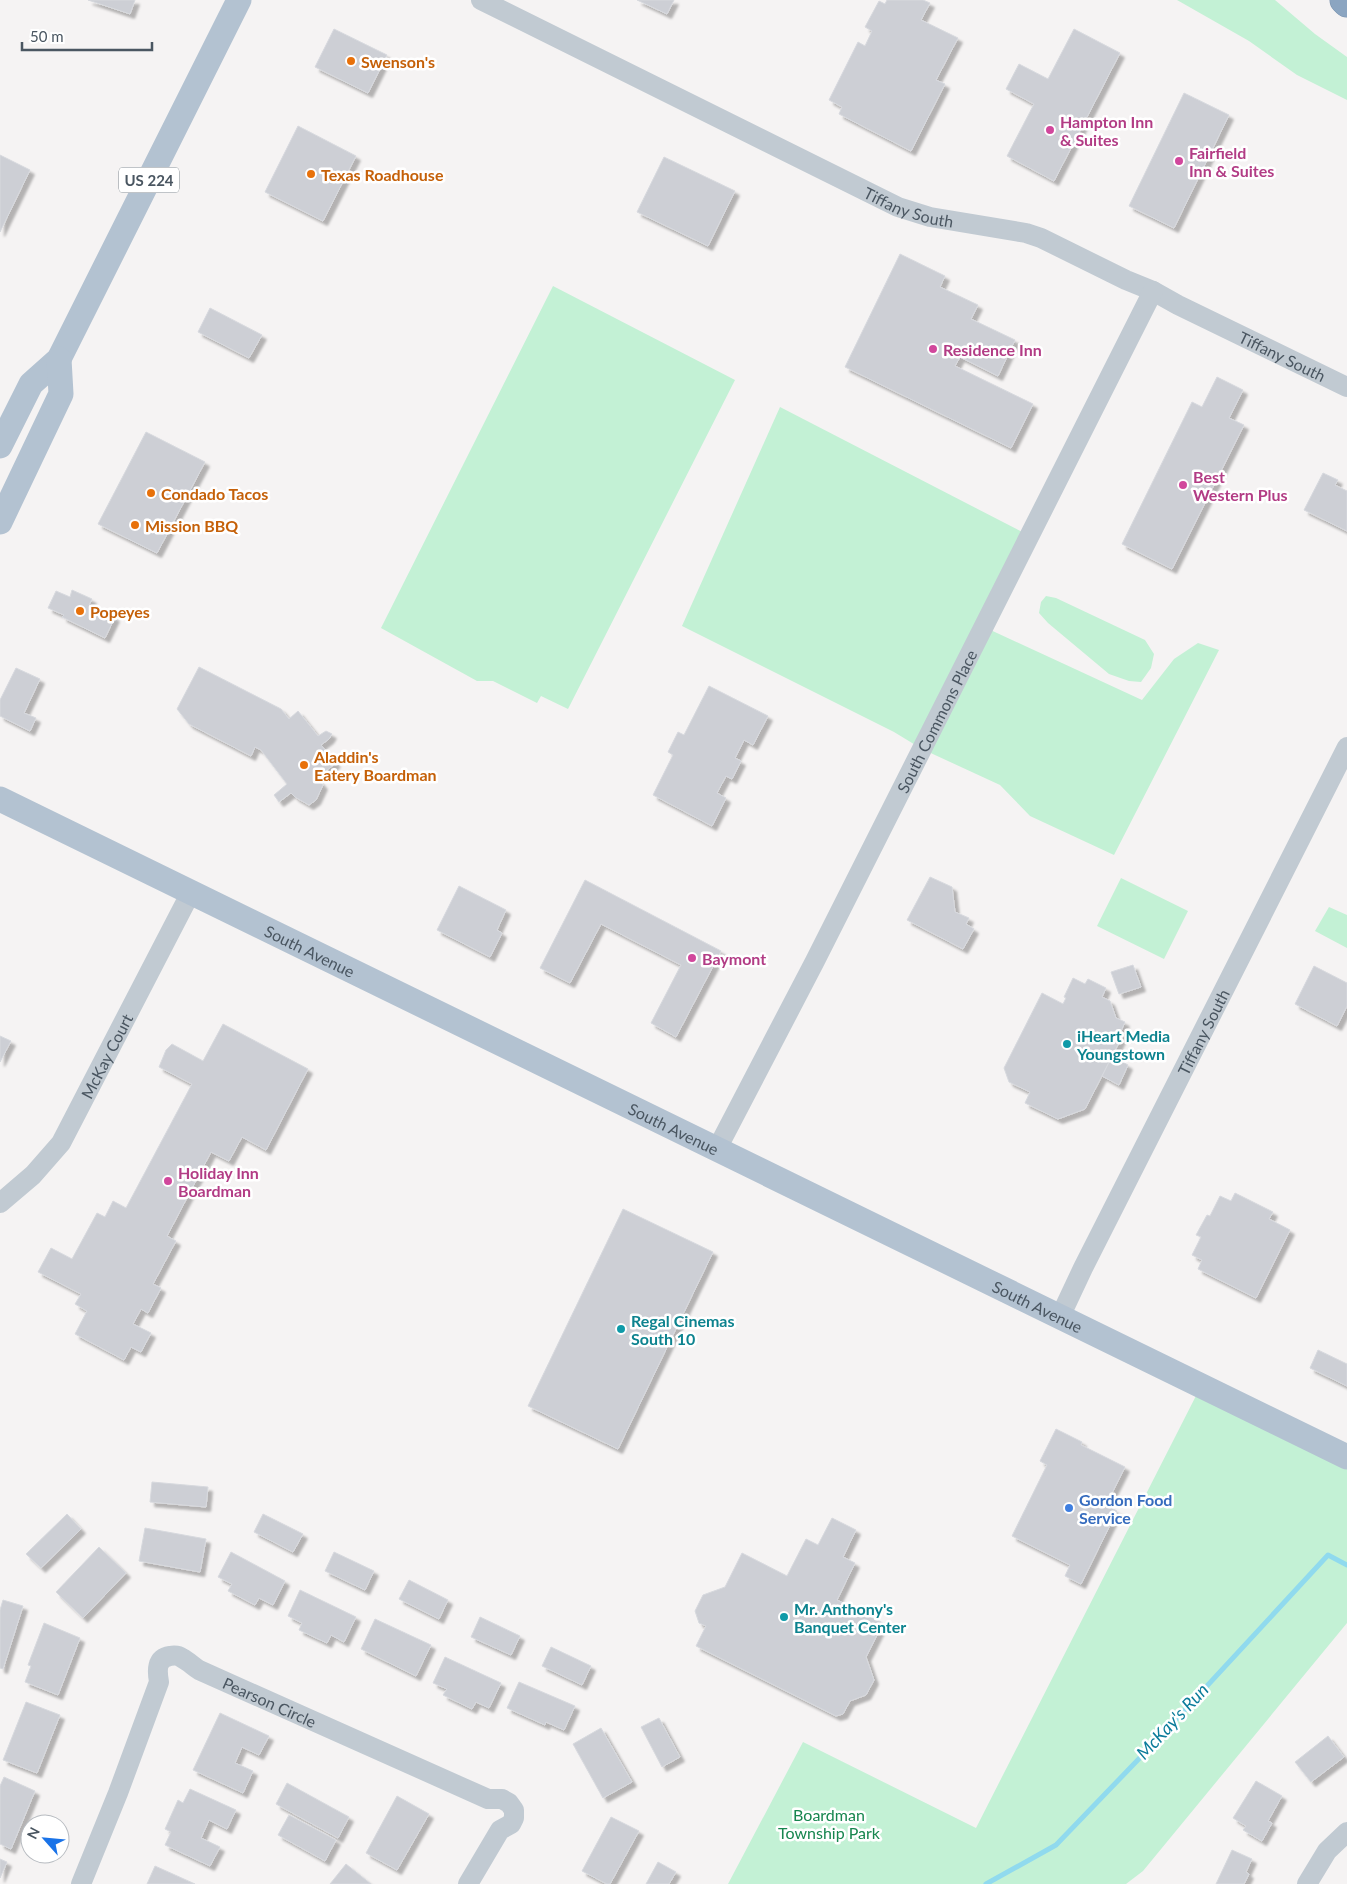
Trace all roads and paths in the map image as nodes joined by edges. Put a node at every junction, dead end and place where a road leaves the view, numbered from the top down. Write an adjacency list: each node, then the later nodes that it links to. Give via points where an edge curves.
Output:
1 (240, 0): 6 (main road, US 224)
2 (481, 0): 5 (street, Tiffany South, via 898,207 930,217 1026,233)
3 (1344, 0): 4 (highway)
4 (1347, 3)
5 (1153, 290): 7 (street, Tiffany South); 13 (street, South Commons Place, via 815,961)
6 (59, 360): 8 (main road, US 224, via 31,384); 9 (main road, via 61,394)
7 (1347, 387)
8 (0, 446)
9 (0, 522)
10 (1347, 747): 15 (street, Tiffany South)
11 (0, 799): 12 (main road, South Avenue)
12 (191, 892): 13 (main road, South Avenue); 14 (street, McKay Court, via 60,1143 33,1175)
13 (716, 1149): 15 (main road, South Avenue)
14 (0, 1202)
15 (1060, 1317): 16 (main road, South Avenue)
16 (1347, 1457)
17 (1347, 1832): 20 (street, via 1327,1851)
18 (82, 1884): 19 (street, Pearson Circle, via 159,1682 157,1670 160,1662 166,1656 175,1655 198,1670 488,1799 502,1799 509,1803 514,1810 511,1824 500,1830)
19 (468, 1884)
20 (1307, 1884)

